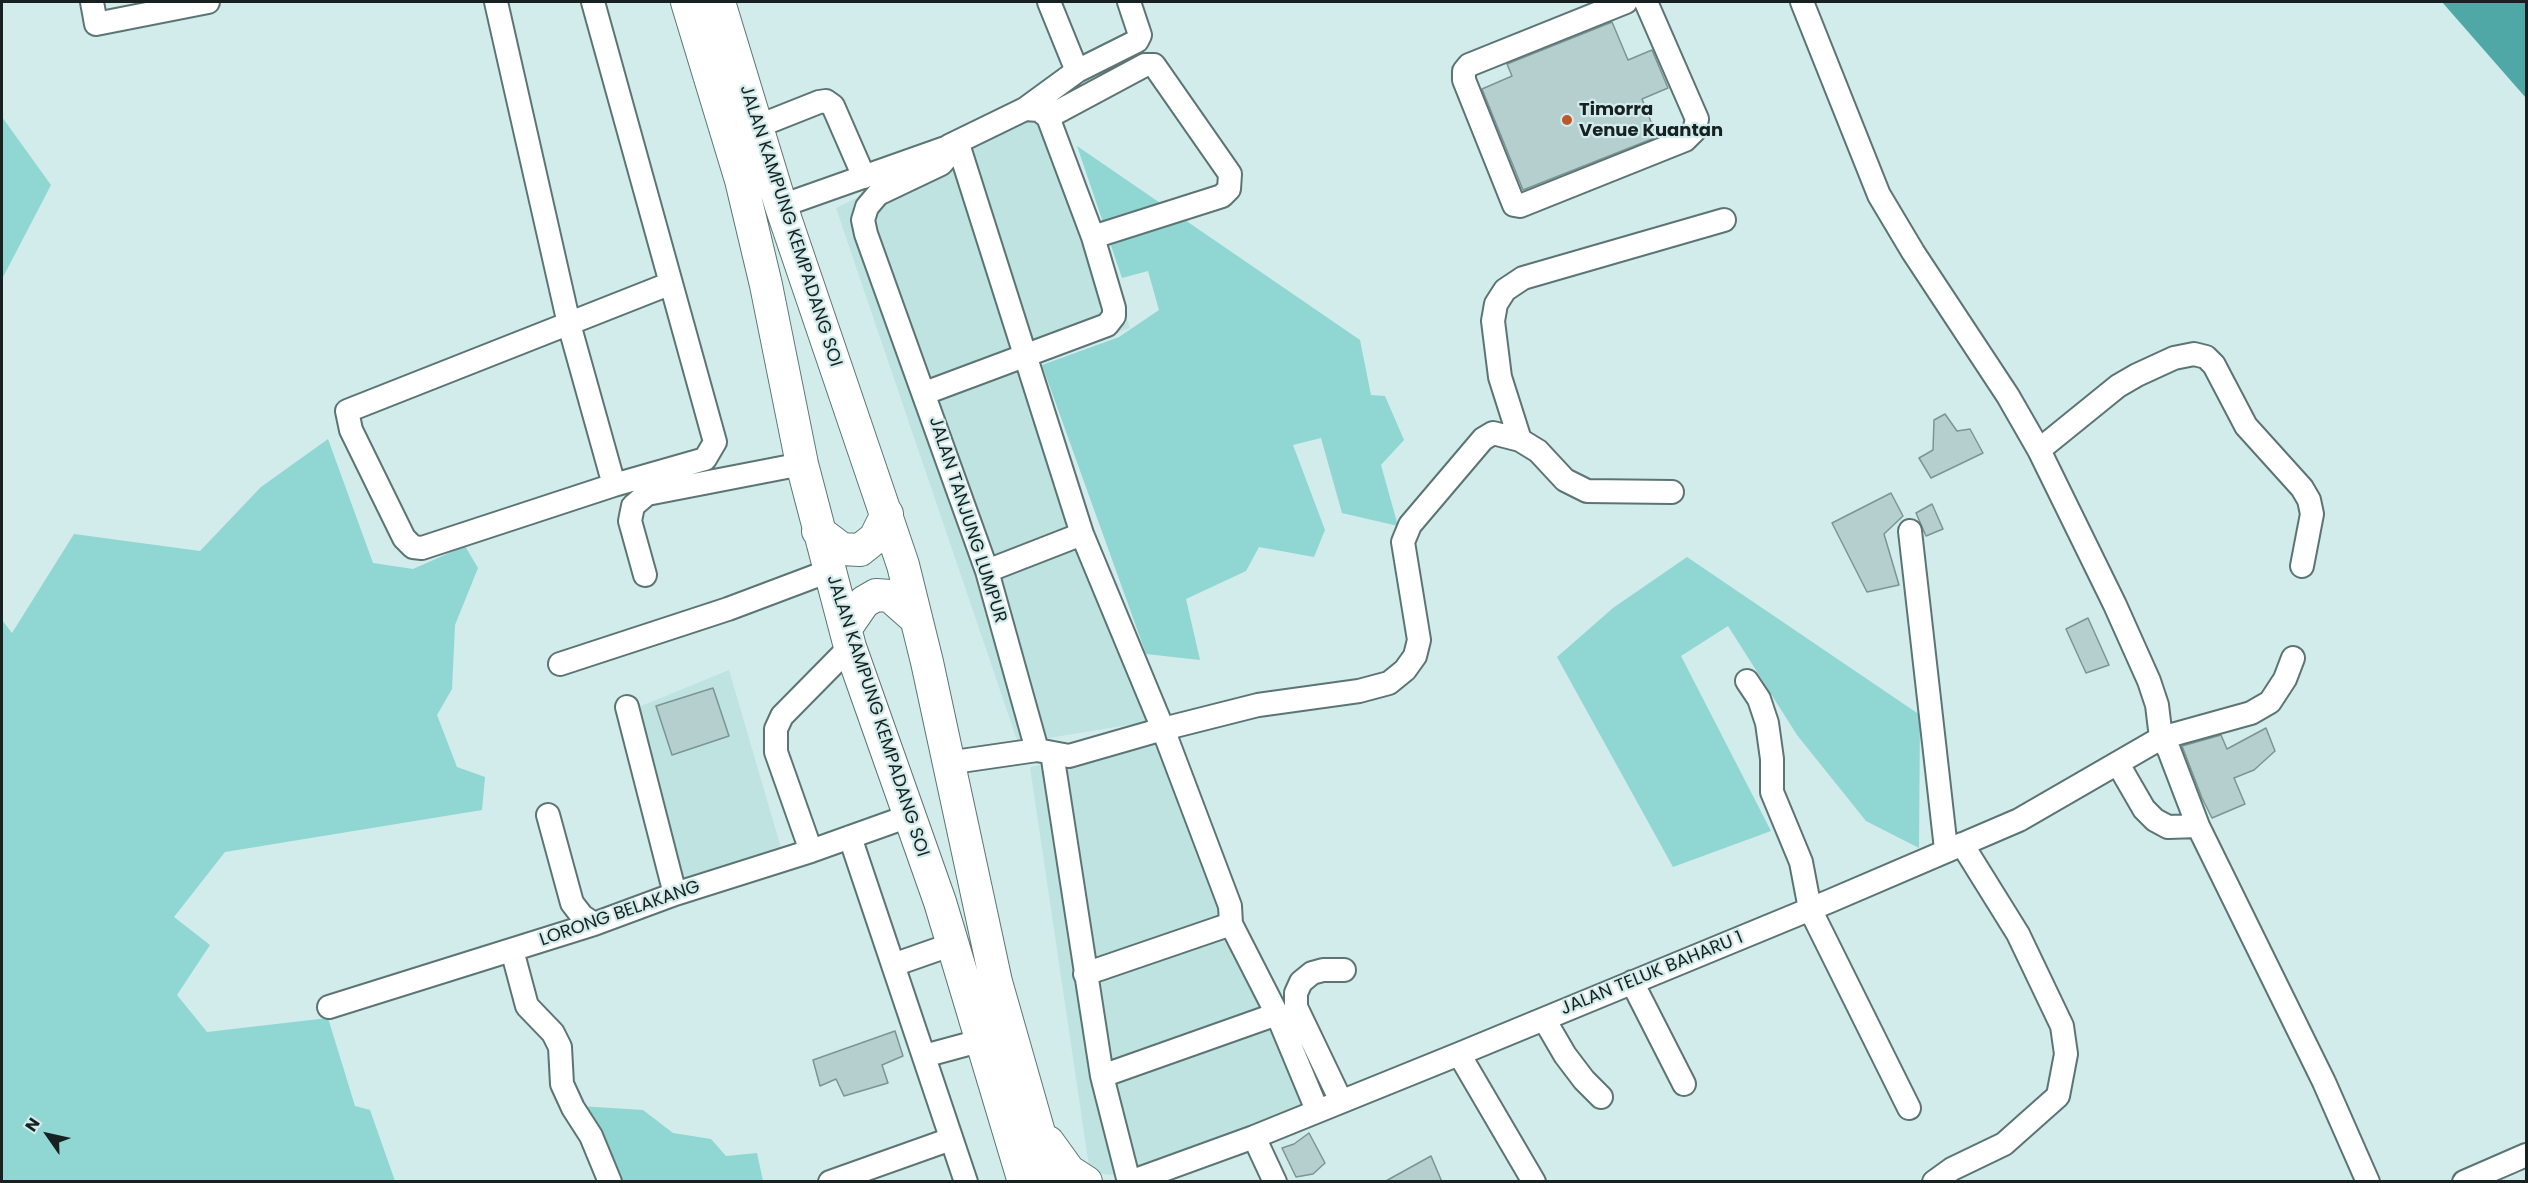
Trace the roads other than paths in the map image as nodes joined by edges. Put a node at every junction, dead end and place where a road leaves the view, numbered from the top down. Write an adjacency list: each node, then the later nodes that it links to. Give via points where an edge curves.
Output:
1 (92, 2): 2 (street, via 96,24)
2 (208, 2)
3 (496, 2): 22 (street)
4 (593, 2): 21 (street)
5 (687, 2): 27 (highway, JALAN KAMPUNG KEMPADANG SOI, via 752,224)
6 (719, 2): 15 (highway, JALAN KAMPUNG KEMPADANG SOI)
7 (1049, 2): 12 (street)
8 (1130, 2): 12 (street, via 1140,35 1137,41)
9 (1626, 2): 10 (street, via 1469,65 1464,71 1464,80 1514,205 1520,206 1685,140 1694,131 1697,119)
10 (1646, 2)
11 (1802, 2): 26 (street, via 1879,195)
12 (1077, 71): 13 (street)
13 (1025, 109): 14 (street, via 1039,110); 16 (street)
14 (1048, 117): 20 (street); 20 (street, via 1146,65 1154,65 1230,174 1229,189 1222,196)
15 (756, 127): 17 (street, via 826,101 833,106); 18 (highway, JALAN KAMPUNG KEMPADANG SOI)
16 (954, 145): 17 (street); 23 (street); 24 (street, JALAN TANJUNG LUMPUR, via 941,164 878,194 867,207 863,220)
17 (864, 177): 18 (street)
18 (781, 206): 30 (highway, JALAN KAMPUNG KEMPADANG SOI)
19 (1724, 220): 25 (street, via 1523,278 1505,290 1496,304 1493,321 1500,377)
20 (1094, 237): 23 (street, via 1114,316 1107,325)
21 (669, 284): 22 (street); 28 (street, via 715,442 705,459)
22 (569, 324): 28 (street); 28 (street, via 347,411 351,430 404,538 413,547 422,548)
23 (1025, 355): 24 (street); 33 (street)
24 (925, 393): 36 (street, JALAN TANJUNG LUMPUR)
25 (1520, 440): 29 (street, via 1566,480 1587,491); 44 (street, via 1493,433 1483,439 1410,525 1403,542 1419,640 1415,656 1389,683 1258,705)
26 (2039, 450): 34 (street, via 2137,375 2174,358 2194,354 2206,357 2246,426 2309,500 2312,514); 45 (street, via 2138,655 2157,705)
27 (801, 464): 31 (highway, JALAN KAMPUNG KEMPADANG SOI); 37 (street, via 647,494 633,506 630,521)
28 (615, 485)
29 (1672, 492)
30 (887, 514): 31 (highway, via 875,538 861,550 842,549); 38 (highway, JALAN KAMPUNG KEMPADANG SOI)
31 (818, 531): 35 (highway, JALAN KAMPUNG KEMPADANG SOI)
32 (1910, 531): 53 (street)
33 (1082, 534): 36 (street); 44 (street)
34 (2302, 566)
35 (829, 571): 39 (highway, JALAN KAMPUNG KEMPADANG SOI); 41 (street)
36 (987, 571): 46 (street, JALAN TANJUNG LUMPUR)
37 (645, 575)
38 (916, 619): 39 (highway, via 890,596 876,595 864,602); 47 (highway, JALAN KAMPUNG KEMPADANG SOI)
39 (848, 637): 50 (highway, JALAN KAMPUNG KEMPADANG SOI); 54 (street, via 782,716 776,729 776,752)
40 (2293, 658): 45 (street, JALAN TELUK BAHARU 1, via 2286,679 2270,702 2251,713)
41 (560, 664)
42 (1747, 681): 56 (street, via 1759,699 1767,723 1772,792 1800,862)
43 (627, 707): 55 (street)
44 (1162, 729): 46 (street, via 1069,756); 58 (street, via 1230,906)
45 (2161, 738): 48 (street, JALAN TELUK BAHARU 1); 51 (street)
46 (1045, 752): 47 (street); 63 (street, JALAN TANJUNG LUMPUR)
47 (947, 763): 77 (highway, JALAN KAMPUNG KEMPADANG SOI, via 996,982)
48 (2118, 764): 51 (street, via 2155,820 2168,827); 53 (street, JALAN TELUK BAHARU 1, via 2019,820)
49 (548, 815): 57 (street, via 572,903)
50 (909, 816): 52 (street, LORONG BELAKANG); 59 (highway, JALAN KAMPUNG KEMPADANG SOI)
51 (2198, 826): 91 (street, via 2324,1082)
52 (850, 837): 54 (street, LORONG BELAKANG); 61 (street)
53 (1954, 847): 56 (street, JALAN TELUK BAHARU 1); 90 (street, via 2018,934 2062,1026 2066,1054 2058,1096 2004,1144 1952,1169)
54 (811, 851): 55 (street, LORONG BELAKANG)
55 (675, 894): 57 (street, LORONG BELAKANG)
56 (1810, 909): 64 (street, JALAN TELUK BAHARU 1); 75 (street)
57 (594, 924): 60 (street, LORONG BELAKANG)
58 (1231, 924): 63 (street); 66 (street)
59 (953, 944): 61 (street); 68 (highway, JALAN KAMPUNG KEMPADANG SOI)
60 (512, 950): 65 (street, LORONG BELAKANG); 82 (street, via 527,1005 553,1033 560,1047 562,1084 591,1136)
61 (893, 965): 70 (street)
62 (1344, 970): 74 (street, via 1312,974 1301,981 1296,993 1296,1007)
63 (1085, 974): 71 (street, JALAN TANJUNG LUMPUR)
64 (1632, 982): 67 (street, JALAN TELUK BAHARU 1); 72 (street)
65 (329, 1007)
66 (1277, 1014): 71 (street); 76 (street)
67 (1544, 1019): 69 (street, JALAN TELUK BAHARU 1); 73 (street, via 1577,1072)
68 (983, 1040): 70 (street); 81 (highway, JALAN KAMPUNG KEMPADANG SOI)
69 (1459, 1054): 74 (street, JALAN TELUK BAHARU 1); 89 (street)
70 (924, 1056): 79 (street)
71 (1102, 1076): 87 (street, JALAN TANJUNG LUMPUR)
72 (1684, 1084)
73 (1601, 1097)
74 (1341, 1101): 76 (street, JALAN TELUK BAHARU 1)
75 (1909, 1108)
76 (1317, 1110): 78 (street, JALAN TELUK BAHARU 1)
77 (1037, 1126): 85 (highway, JALAN KAMPUNG KEMPADANG SOI); 86 (highway, via 1069,1171)
78 (1254, 1137): 87 (street, JALAN TELUK BAHARU 1); 88 (street)
79 (951, 1139): 83 (street); 84 (street)
80 (2526, 1155): 92 (street)
81 (1021, 1178)
82 (610, 1182)
83 (830, 1182)
84 (966, 1182)
85 (1053, 1182)
86 (1086, 1182)
87 (1129, 1182)
88 (1275, 1182)
89 (1534, 1182)
90 (1935, 1182)
91 (2368, 1182)
92 (2464, 1182)

